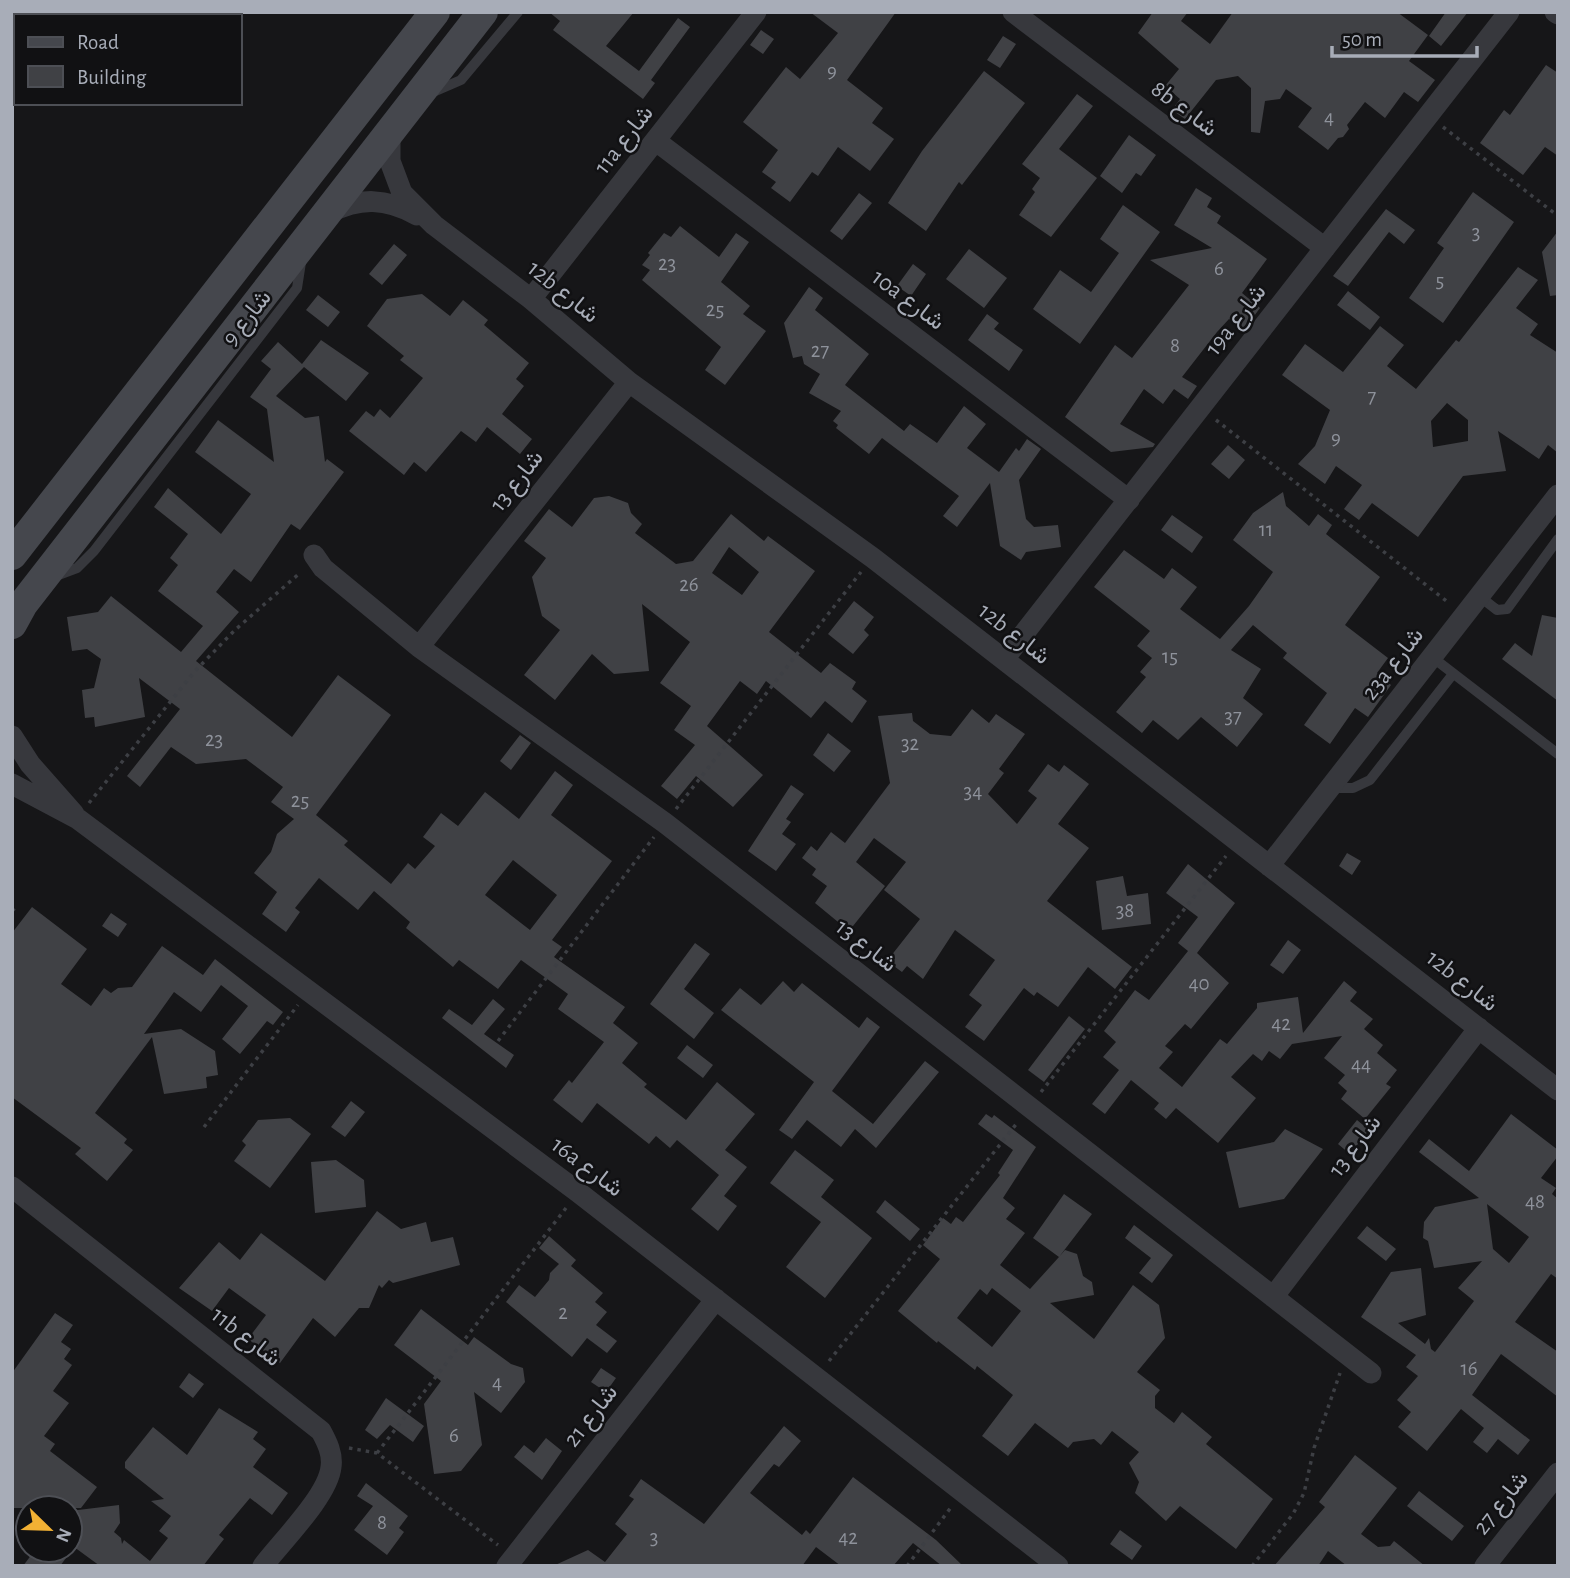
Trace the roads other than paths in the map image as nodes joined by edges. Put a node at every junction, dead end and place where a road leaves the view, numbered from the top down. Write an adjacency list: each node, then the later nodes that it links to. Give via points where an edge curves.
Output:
1 (435, 12): 18 (street, شارع 9)
2 (483, 12): 7 (street, شارع 9)
3 (518, 12): 7 (lane, via 461,80)
4 (756, 12): 9 (street, 11a شارع)
5 (1013, 12): 12 (street, 8b شارع)
6 (1509, 12): 12 (street, 19a شارع)
7 (415, 99): 8 (street, شارع 9)
8 (390, 132): 10 (street, شارع 9); 11 (street, 12b شارع, via 390,161 402,193)
9 (656, 141): 13 (street, 11a شارع); 16 (street, 10a شارع)
10 (323, 216): 11 (street, 12b شارع, via 345,205 381,200); 21 (street, شارع 9)
11 (434, 225): 13 (street, 12b شارع)
12 (1325, 248): 16 (street, 19a شارع)
13 (531, 299): 14 (street, 12b شارع)
14 (629, 382): 22 (street, شارع 13); 24 (street, 12b شارع)
15 (1558, 495): 20 (street, 23a شارع)
16 (1129, 500): 24 (street, 19a شارع)
17 (1558, 539): 20 (lane, via 1507,609 1497,610)
18 (12, 555)
19 (318, 561): 22 (street, شارع 13)
20 (1479, 596): 23 (street, 23a شارع)
21 (12, 624)
22 (419, 647): 35 (street, شارع 13, via 665,823)
23 (1432, 657): 25 (lane); 29 (street, 23a شارع)
24 (1004, 659): 31 (street, 12b شارع)
25 (1453, 674): 27 (lane); 29 (lane, via 1370,780 1353,788)
26 (12, 736): 30 (street, 16a شارع)
27 (1558, 754)
28 (12, 784): 30 (street, 16a شارع)
29 (1329, 788): 31 (street, 23a شارع)
30 (78, 819): 36 (street, 16a شارع)
31 (1269, 866): 32 (street, 12b شارع)
32 (1479, 1028): 33 (street, 12b شارع); 35 (street, شارع 13)
33 (1558, 1090)
34 (12, 1187): 40 (street, 11b شارع, via 321,1431 330,1448 326,1485)
35 (1273, 1297): 37 (street, شارع 13)
36 (716, 1299): 39 (street, شارع 21); 41 (street, 16a شارع)
37 (1371, 1373)
38 (1558, 1473): 42 (street, شارع 27)
39 (510, 1562)
40 (262, 1566)
41 (1058, 1566)
42 (1485, 1566)

